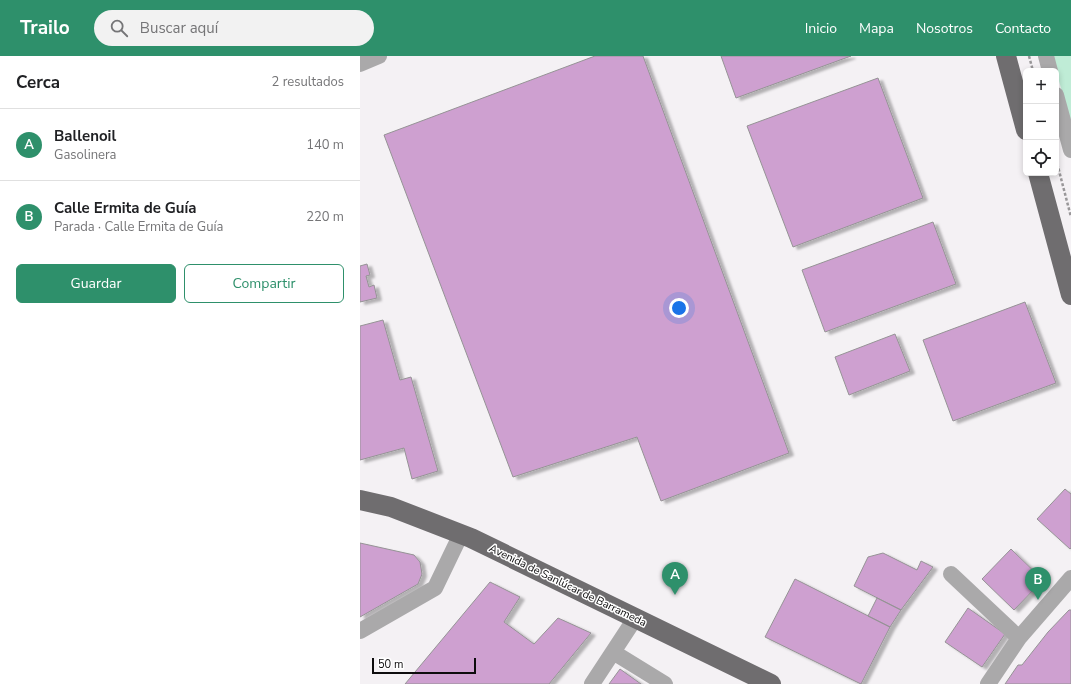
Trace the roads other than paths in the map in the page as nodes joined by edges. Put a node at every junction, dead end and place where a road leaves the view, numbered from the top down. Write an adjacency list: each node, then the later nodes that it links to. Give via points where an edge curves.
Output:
1 (379, 56): 4 (street)
2 (1006, 56): 7 (main road)
3 (1046, 56): 5 (street)
4 (360, 64)
5 (1049, 68)
6 (1058, 104): 8 (street)
7 (1023, 119)
8 (1071, 150)
9 (1039, 176): 10 (main road)
10 (1071, 295)
11 (360, 500): 12 (main road, Avenida de Sanlúcar de Barrameda, via 391,507)
12 (461, 534): 15 (main road, Avenida de Sanlúcar de Barrameda); 16 (street, via 435,588)
13 (951, 574): 17 (street)
14 (1071, 578): 17 (street)
15 (636, 617): 18 (street); 21 (main road, Avenida de Sanlúcar de Barrameda)
16 (360, 631)
17 (1019, 638): 22 (street)
18 (613, 652): 19 (street); 20 (street)
19 (592, 684)
20 (665, 684)
21 (771, 684)
22 (988, 684)

